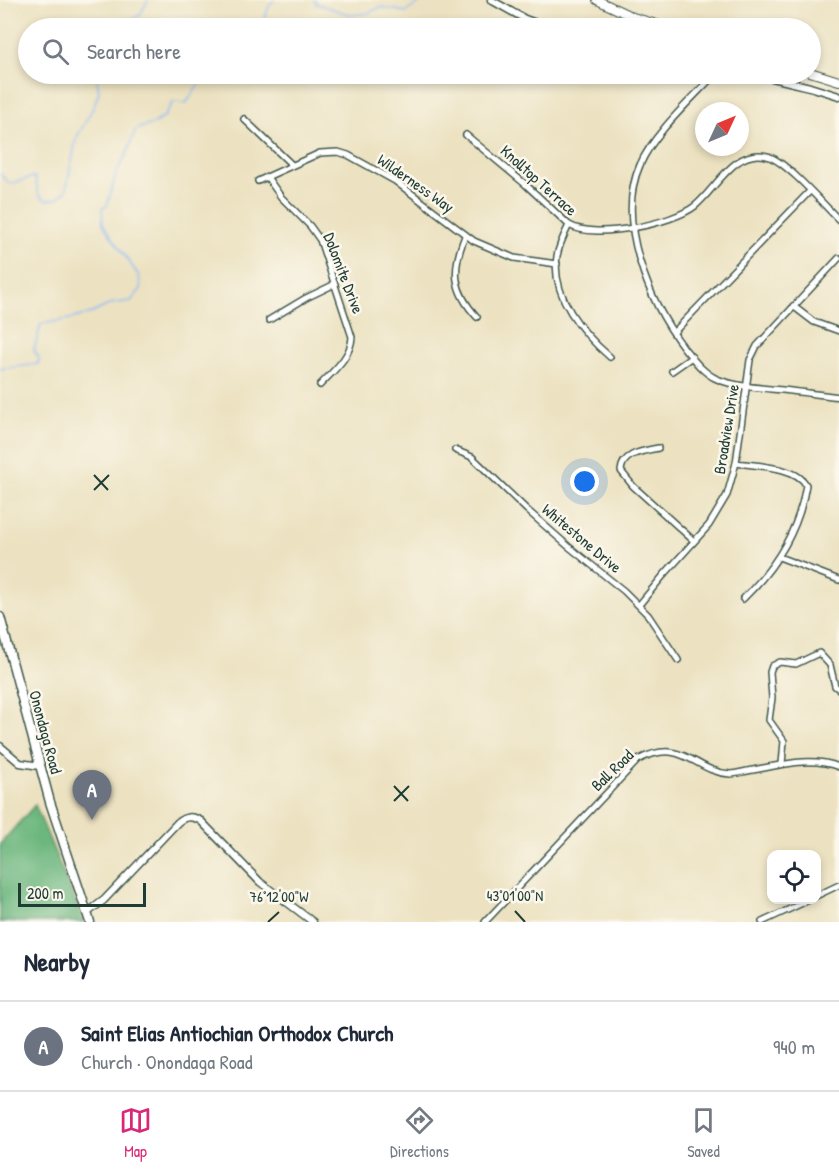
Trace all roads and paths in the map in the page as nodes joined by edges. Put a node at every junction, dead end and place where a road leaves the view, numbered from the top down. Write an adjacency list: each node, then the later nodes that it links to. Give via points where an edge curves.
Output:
1 (491, 0): 3 (street)
2 (597, 0): 4 (main road)
3 (523, 18)
4 (636, 18)
5 (821, 75): 6 (main road)
6 (839, 81)
7 (707, 84): 18 (street, via 657,138 640,164 632,188)
8 (798, 84): 9 (street)
9 (839, 96)
10 (244, 119): 12 (street)
11 (465, 135): 17 (street, Knolltop Terrace)
12 (292, 165): 13 (street, Wilderness Way); 19 (street, Wilderness Way, via 326,152 348,155 423,200)
13 (267, 177): 14 (street, Wilderness Way); 22 (street, Dolomite Drive, via 320,240)
14 (258, 181)
15 (810, 191): 16 (street, Knolltop Terrace); 18 (street, Knolltop Terrace, via 777,160 754,156 737,162 695,206 681,215); 27 (street)
16 (839, 220)
17 (569, 225): 18 (street, Knolltop Terrace, via 597,232); 21 (street, via 559,246)
18 (632, 227): 27 (street, via 652,294)
19 (465, 236): 21 (street, Wilderness Way, via 506,255); 24 (street, via 457,260 456,280 463,300)
20 (839, 258): 23 (street, Broadview Drive)
21 (557, 264): 28 (street, via 559,283 571,314 585,334)
22 (335, 284): 25 (street); 31 (street, Dolomite Drive, via 352,342 345,358)
23 (793, 306): 26 (street, via 814,322); 32 (street, Broadview Drive, via 757,346 750,360)
24 (477, 317)
25 (269, 320)
26 (839, 331)
27 (674, 332): 29 (street)
28 (610, 357)
29 (692, 357): 30 (street); 32 (street, via 711,376)
30 (672, 371)
31 (320, 385)
32 (746, 386): 33 (street); 36 (street, Broadview Drive)
33 (839, 397)
34 (658, 448): 37 (street, via 627,458 621,471)
35 (455, 450): 41 (street, Whitestone Drive, via 472,457 526,510)
36 (736, 463): 37 (street, Broadview Drive, via 728,495); 38 (street, via 793,472 806,485)
37 (694, 541): 41 (street, Broadview Drive)
38 (779, 557): 39 (street); 40 (street)
39 (839, 580)
40 (743, 599)
41 (639, 605): 43 (street, Whitestone Drive)
42 (0, 617): 47 (main road, Onondaga Road)
43 (678, 660)
44 (839, 689): 46 (street, via 830,665 819,653 796,664 780,662 772,666 769,720 784,741)
45 (0, 746): 47 (street, via 20,763)
46 (782, 764): 48 (street, Ball Road, via 808,761); 55 (street, Ball Road, via 731,774 670,751 638,759)
47 (40, 766): 52 (main road, Onondaga Road)
48 (839, 767)
49 (838, 888): 50 (street)
50 (821, 894)
51 (800, 904): 56 (street)
52 (87, 913): 53 (main road, Onondaga Road); 54 (street, via 178,822 191,817 201,821 271,892)
53 (90, 922)
54 (313, 922)
55 (485, 922)
56 (762, 922)

